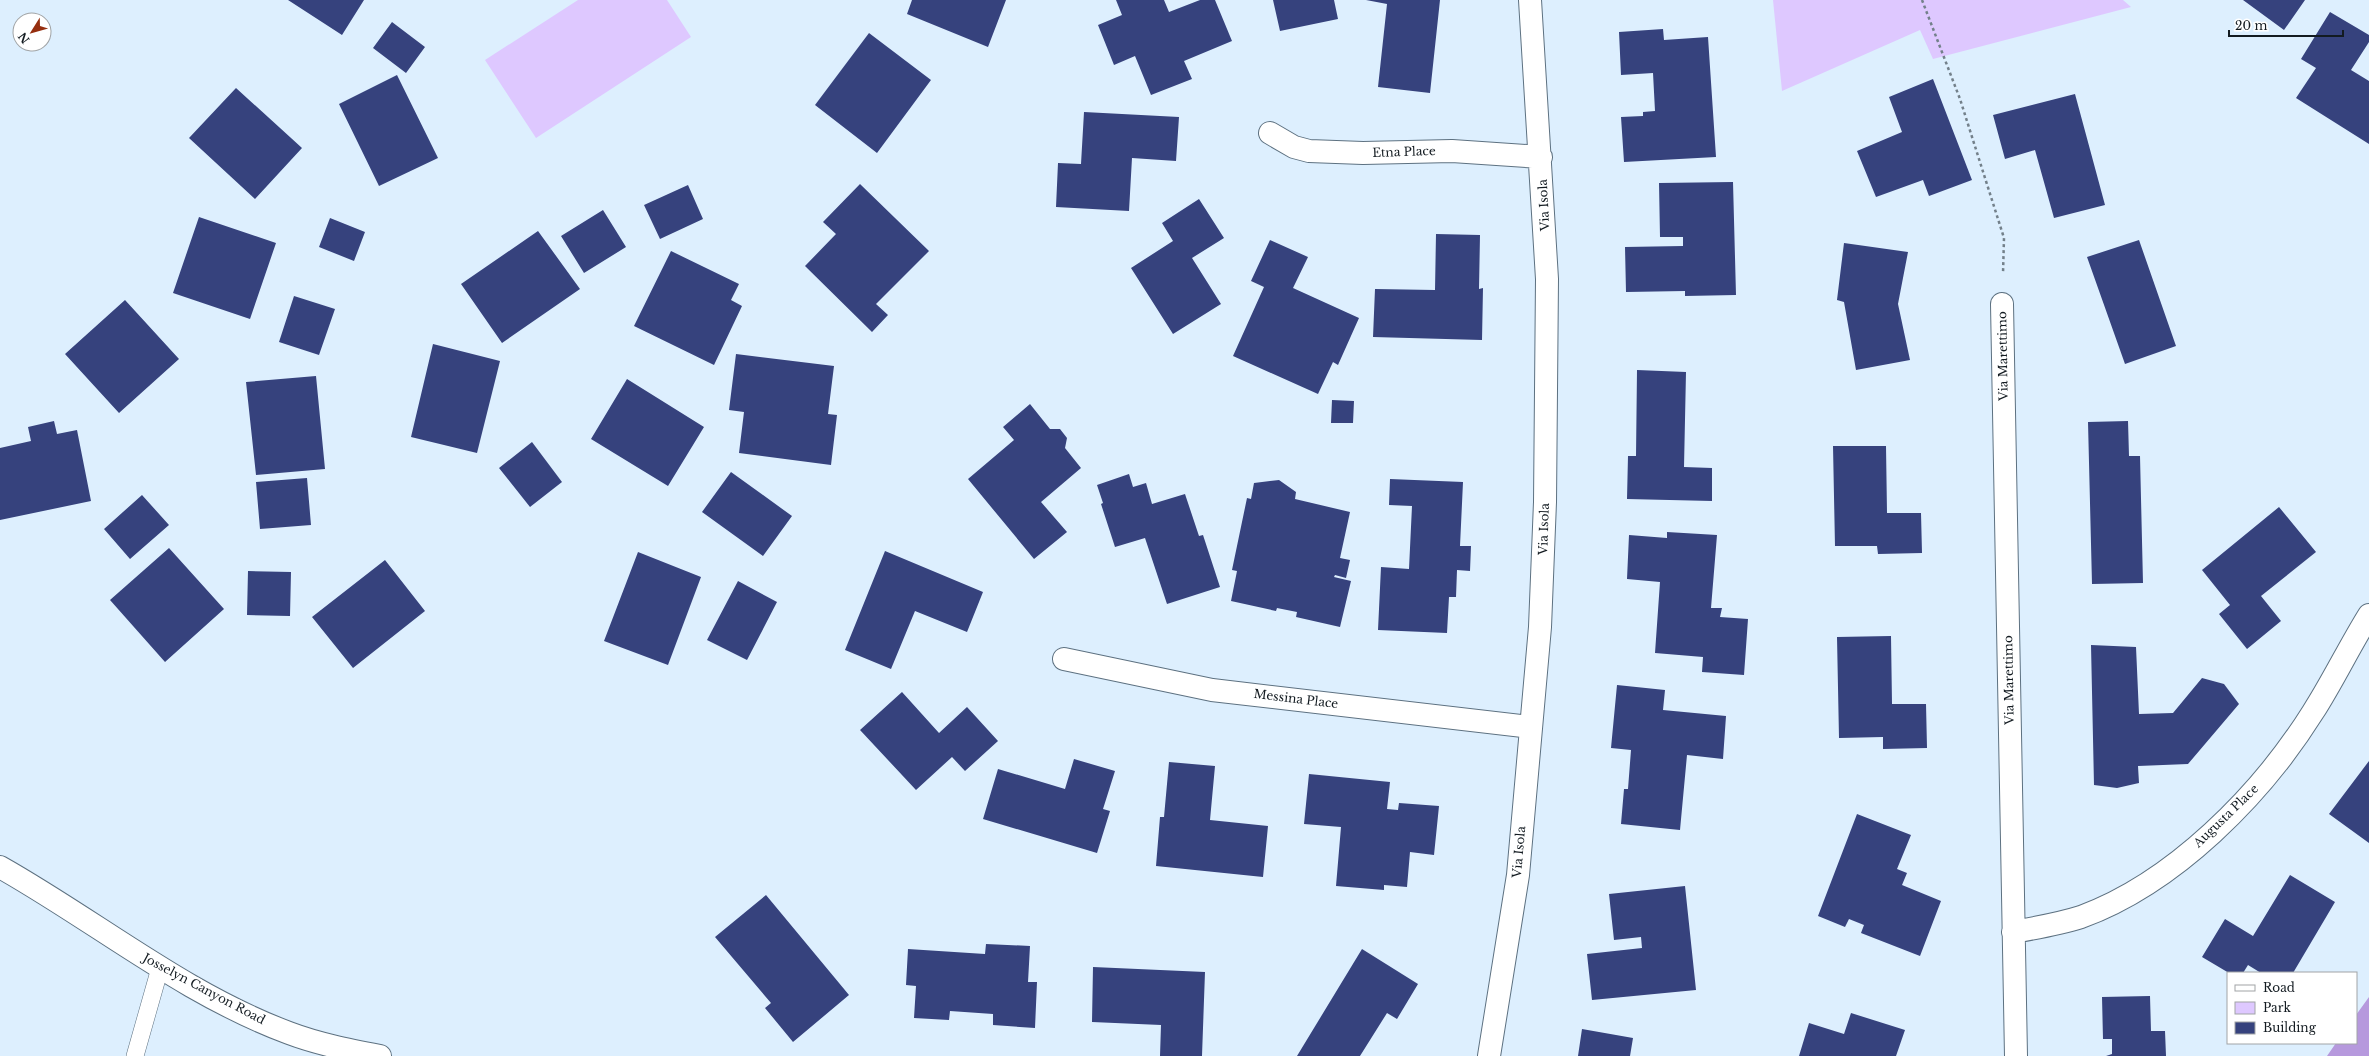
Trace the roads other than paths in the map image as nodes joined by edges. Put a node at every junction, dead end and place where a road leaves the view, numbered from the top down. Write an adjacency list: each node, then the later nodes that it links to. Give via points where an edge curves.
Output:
1 (1530, 0): 3 (street, Via Isola)
2 (1270, 133): 3 (street, Etna Place, via 1288,144 1309,151 1452,151)
3 (1541, 157): 7 (street, Via Isola, via 1547,279 1545,502 1540,627)
4 (2002, 304): 9 (street, Via Marettimo)
5 (2369, 615): 9 (street, Augusta Place, via 2313,712 2290,746 2253,791 2201,842 2137,890 2109,905 2081,917)
6 (1064, 659): 7 (street, Messina Place, via 1212,690)
7 (1530, 727): 13 (street, Via Isola, via 1518,875)
8 (0, 867): 10 (street, Josselyn Canyon Road, via 82,916)
9 (2013, 932): 14 (street, Via Marettimo)
10 (160, 968): 11 (lane); 12 (street, Josselyn Canyon Road, via 245,1013 288,1032 329,1045)
11 (135, 1056)
12 (380, 1056)
13 (1489, 1056)
14 (2016, 1056)

